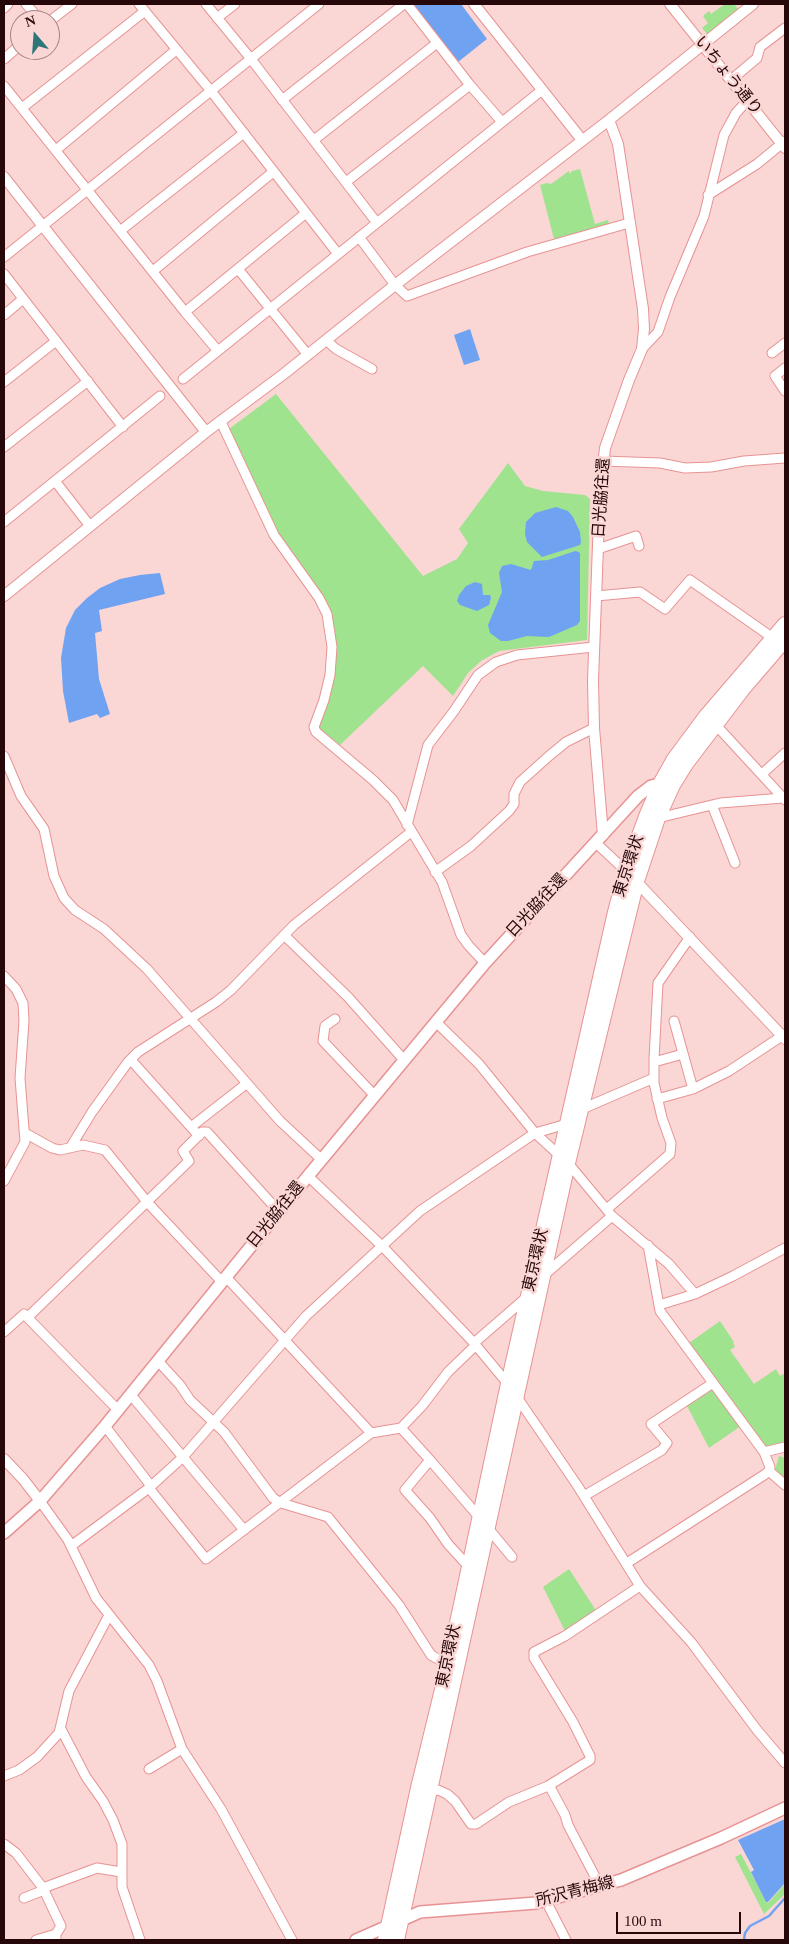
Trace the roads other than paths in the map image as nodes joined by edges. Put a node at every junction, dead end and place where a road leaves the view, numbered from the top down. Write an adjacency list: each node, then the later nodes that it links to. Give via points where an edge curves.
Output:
1 (8, 4): 11 (street)
2 (72, 4): 12 (street)
3 (206, 4): 13 (street)
4 (235, 4): 13 (street)
5 (319, 4): 18 (street)
6 (406, 4): 15 (street); 24 (street)
7 (474, 4): 22 (street)
8 (670, 4): 16 (street, いちょう通り)
9 (753, 4): 16 (street)
10 (142, 7): 17 (street); 26 (street)
11 (4, 8)
12 (60, 13)
13 (217, 18): 18 (street)
14 (785, 28): 19 (street, via 760,47 757,58)
15 (437, 43): 20 (street); 30 (street)
16 (702, 45): 19 (street, いちょう通り); 27 (street)
17 (176, 50): 23 (street); 33 (street)
18 (250, 59): 23 (street); 24 (street)
19 (731, 80): 25 (street, いちょう通り)
20 (470, 85): 28 (street); 36 (street)
21 (4, 86): 26 (street)
22 (542, 90): 28 (street); 31 (street)
23 (210, 91): 29 (street); 37 (street)
24 (282, 100): 30 (street)
25 (748, 101): 32 (street, いちょう通り); 38 (street, via 732,118 724,135)
26 (22, 108): 33 (street)
27 (609, 120): 31 (street); 41 (street, 日光脇往還, via 618,144)
28 (502, 122): 40 (street)
29 (244, 134): 34 (street); 43 (street)
30 (314, 140): 36 (street)
31 (582, 140): 50 (street)
32 (784, 144): 38 (street)
33 (56, 150): 37 (street)
34 (273, 172): 39 (street); 48 (street)
35 (4, 177): 42 (street)
36 (346, 182): 40 (street)
37 (87, 190): 42 (street); 43 (street)
38 (708, 195): 58 (street, via 704,216 658,332)
39 (306, 213): 45 (street); 47 (street)
40 (377, 223): 44 (street)
41 (629, 223): 50 (street, via 527,252 407,296); 58 (street, 日光脇往還, via 643,310)
42 (42, 226): 46 (street); 71 (street)
43 (120, 231): 48 (street)
44 (359, 237): 45 (street); 50 (street)
45 (338, 254): 52 (street)
46 (4, 257)
47 (238, 268): 52 (street); 53 (street)
48 (153, 271): 53 (street)
49 (4, 274): 51 (street)
50 (395, 285): 55 (street)
51 (23, 299): 54 (street); 56 (street)
52 (270, 309): 59 (street); 61 (street)
53 (184, 312): 59 (street)
54 (4, 315)
55 (326, 340): 61 (street); 63 (street, via 336,350)
56 (56, 341): 65 (street); 66 (street)
57 (785, 343): 60 (street)
58 (642, 349): 74 (street, 日光脇往還)
59 (218, 351): 64 (street)
60 (772, 353)
61 (308, 355): 69 (street)
62 (785, 368): 67 (street, via 775,376)
63 (372, 369)
64 (182, 379)
65 (88, 381): 70 (street); 72 (street)
66 (4, 382)
67 (785, 391)
68 (160, 396): 70 (street)
69 (221, 422): 71 (street); 94 (street, via 274,535 327,614 332,647 330,675 314,727 316,732 393,800)
70 (124, 427): 75 (street)
71 (206, 432): 77 (street)
72 (4, 447)
73 (785, 458): 74 (street, via 685,468 660,463)
74 (603, 461): 79 (street, 日光脇往還)
75 (55, 481): 76 (street); 77 (street)
76 (4, 522)
77 (90, 526): 80 (street)
78 (639, 546): 79 (street, via 636,536)
79 (598, 549): 81 (street, 日光脇往還)
80 (4, 596)
81 (596, 596): 83 (street, via 640,592 665,609 690,580); 84 (street, 日光脇往還)
82 (785, 624): 83 (highway, 東京環状)
83 (779, 639): 85 (highway, 東京環状); 90 (highway, 東京環状, via 706,716 674,759)
84 (594, 647): 86 (street, 日光脇往還); 94 (street, via 517,655 496,662 478,675 428,745)
85 (715, 724): 89 (street); 90 (highway, 東京環状)
86 (594, 728): 95 (street, 日光脇往還); 98 (street, via 566,742 548,756 520,782 509,811 471,846)
87 (785, 753): 89 (street)
88 (4, 756): 104 (street, via 21,796 44,829 54,876 64,898 147,969)
89 (762, 774): 91 (street)
90 (667, 784): 93 (highway, 東京環状); 95 (main road, via 651,786 638,796); 97 (highway, 東京環状)
91 (784, 799): 92 (street)
92 (712, 805): 93 (street); 96 (street)
93 (658, 818): 99 (highway, 東京環状)
94 (409, 829): 98 (street); 100 (street)
95 (599, 839): 97 (street); 102 (main road, 日光脇往還)
96 (735, 863)
97 (626, 871): 99 (street); 119 (highway, 東京環状)
98 (435, 872): 102 (street, via 447,892 461,935)
99 (636, 881): 101 (street); 118 (highway, 東京環状)
100 (284, 935): 104 (street, via 231,990); 111 (street, via 348,997)
101 (690, 937): 108 (street); 112 (street, via 658,984)
102 (485, 963): 107 (main road, 日光脇往還)
103 (4, 976): 121 (street, via 16,989 22,1003 20,1078)
104 (189, 1018): 110 (street, via 150,1043); 114 (street)
105 (334, 1019): 116 (street, via 325,1026 324,1041)
106 (674, 1021): 109 (street)
107 (436, 1022): 111 (main road, 日光脇往還); 122 (street, via 479,1064)
108 (784, 1036): 115 (street, via 729,1072)
109 (683, 1054): 112 (street); 115 (street)
110 (131, 1060): 120 (street); 124 (street)
111 (404, 1060): 116 (main road, 日光脇往還)
112 (654, 1062): 113 (street)
113 (654, 1078): 117 (street); 118 (street)
114 (246, 1084): 120 (street); 126 (street)
115 (693, 1089): 117 (street)
116 (375, 1096): 126 (main road, 日光脇往還)
117 (657, 1099): 131 (street, via 671,1143 670,1154)
118 (582, 1110): 125 (highway, 東京環状)
119 (567, 1124): 122 (street); 125 (highway, 東京環状)
120 (191, 1127): 123 (street)
121 (25, 1133): 124 (street, via 52,1148); 128 (street, via 26,1142)
122 (535, 1133): 125 (street); 133 (street, via 420,1211)
123 (199, 1136): 129 (street, via 183,1151 189,1161); 130 (street, via 207,1132 271,1203)
124 (70, 1148): 129 (street, via 82,1146 105,1150)
125 (564, 1159): 131 (street); 135 (highway, 東京環状); 138 (highway, 東京環状)
126 (322, 1160): 127 (main road, 日光脇往還)
127 (308, 1176): 130 (main road, 日光脇往還); 133 (street)
128 (4, 1181)
129 (148, 1203): 136 (street); 140 (street)
130 (281, 1209): 136 (main road, 日光脇往還)
131 (610, 1212): 132 (street); 135 (street)
132 (648, 1245): 137 (street); 139 (street)
133 (383, 1247): 142 (street); 143 (street)
134 (785, 1248): 137 (street)
135 (543, 1276): 148 (highway, 東京環状)
136 (224, 1279): 142 (street); 144 (main road, 日光脇往還)
137 (695, 1294): 139 (street)
138 (528, 1296): 143 (street); 146 (highway, 東京環状)
139 (659, 1305): 145 (street, via 660,1311)
140 (28, 1318): 141 (street, via 24,1314); 149 (street)
141 (4, 1332)
142 (284, 1340): 150 (street); 153 (street)
143 (475, 1344): 146 (street); 152 (street)
144 (158, 1361): 147 (main road, 日光脇往還); 150 (street)
145 (713, 1383): 155 (street); 162 (street, via 651,1424 667,1443 662,1450)
146 (508, 1384): 148 (street); 165 (highway, 東京環状)
147 (131, 1395): 149 (main road, 日光脇往還); 156 (street)
148 (517, 1399): 162 (street); 165 (highway, 東京環状)
149 (118, 1410): 151 (main road, 日光脇往還)
150 (213, 1422): 156 (street); 164 (street, via 273,1498)
151 (105, 1426): 161 (street); 163 (main road, 日光脇往還)
152 (401, 1428): 153 (street); 158 (street)
153 (371, 1434): 164 (street)
154 (785, 1447): 155 (street)
155 (764, 1452): 159 (street)
156 (183, 1457): 161 (street); 166 (street)
157 (4, 1459): 163 (street)
158 (430, 1460): 165 (street); 171 (street, via 405,1490)
159 (769, 1471): 160 (street); 170 (street)
160 (785, 1485)
161 (150, 1487): 166 (street, via 206,1559); 168 (street)
162 (584, 1496): 170 (street)
163 (40, 1501): 167 (main road, 日光脇往還); 168 (street)
164 (281, 1503): 166 (street); 174 (street, via 328,1517 398,1605 430,1655)
165 (483, 1522): 169 (street); 171 (highway, 東京環状); 181 (highway, 東京環状)
166 (244, 1530)
167 (4, 1533)
168 (71, 1546): 173 (street, via 96,1598)
169 (512, 1557)
170 (627, 1563): 172 (street)
171 (468, 1566): 174 (highway, 東京環状)
172 (640, 1586): 177 (street, via 691,1642); 180 (street, via 565,1636 534,1652 534,1658 590,1756 590,1760)
173 (109, 1615): 175 (street, via 69,1691); 176 (street, via 149,1665)
174 (448, 1665): 190 (highway, 東京環状)
175 (61, 1729): 179 (street, via 37,1757); 184 (street, via 113,1820 122,1844)
176 (182, 1749): 178 (street); 194 (street, via 221,1809)
177 (785, 1763)
178 (149, 1769)
179 (4, 1776)
180 (548, 1786): 181 (street, via 509,1802 476,1824 471,1824 447,1794); 185 (street)
181 (430, 1790): 189 (highway, 東京環状)
182 (785, 1808): 185 (main road, 所沢青梅線, via 639,1874)
183 (4, 1844): 186 (street, via 16,1853)
184 (121, 1872): 186 (street, via 97,1868); 193 (street, via 122,1887)
185 (600, 1886): 188 (main road, 所沢青梅線)
186 (44, 1889): 187 (street); 191 (street, via 61,1926)
187 (24, 1898)
188 (546, 1901): 189 (main road, 所沢青梅線, via 429,1910); 198 (street)
189 (402, 1919): 190 (main road, 所沢青梅線); 197 (highway, 東京環状)
190 (388, 1925): 195 (main road, 所沢青梅線); 196 (highway, 東京環状)
191 (56, 1937): 192 (street)
192 (36, 1940)
193 (140, 1940)
194 (292, 1940)
195 (356, 1940)
196 (385, 1940)
197 (397, 1940)
198 (566, 1940)

